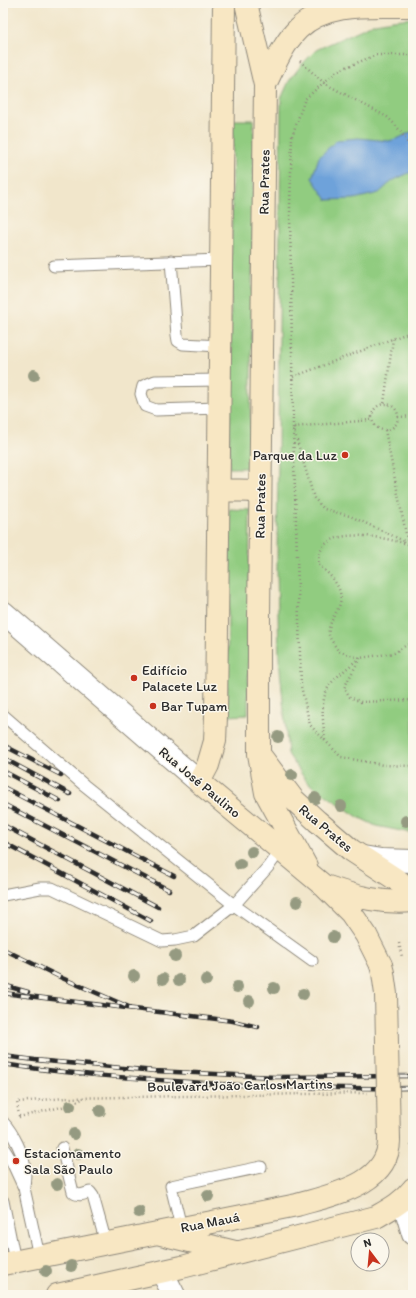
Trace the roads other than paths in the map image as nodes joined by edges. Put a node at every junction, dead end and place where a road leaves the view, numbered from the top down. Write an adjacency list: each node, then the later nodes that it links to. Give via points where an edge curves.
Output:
1 (224, 3): 5 (main road)
2 (246, 3): 4 (main road, Rua Prates)
3 (413, 6): 4 (main road, via 341,8 328,11 306,22 287,43)
4 (265, 84): 12 (main road, Rua Prates)
5 (221, 260): 6 (lane); 8 (main road)
6 (171, 261): 7 (lane); 8 (lane, via 178,341 182,344)
7 (54, 266)
8 (220, 346): 9 (main road)
9 (220, 380): 10 (main road); 10 (lane, via 155,381 143,386 141,394 145,406 156,410)
10 (220, 408): 11 (main road)
11 (219, 490): 12 (main road); 16 (main road, via 215,741 208,765)
12 (260, 491): 15 (main road, Rua Prates)
13 (3, 612): 16 (street, Rua José Paulino)
14 (3, 715): 24 (lane, via 84,785)
15 (259, 754): 18 (main road, Rua Prates, via 292,799); 20 (main road, via 266,793)
16 (199, 782): 17 (main road, Rua José Paulino)
17 (281, 849): 20 (main road, Rua José Paulino); 24 (lane)
18 (362, 857): 19 (street); 21 (main road, Rua Prates, via 400,882)
19 (413, 861)
20 (318, 880): 23 (main road, via 373,900 397,903); 26 (main road, Rua José Paulino, via 351,913 366,935)
21 (413, 894)
22 (3, 895): 24 (lane, via 52,888 162,941 194,936)
23 (413, 901)
24 (234, 905): 25 (lane)
25 (312, 961)
26 (380, 965): 35 (main road, Rua Mauá, bridge, via 386,994 389,1151 378,1171 361,1183 334,1195)
27 (3, 1122): 28 (lane)
28 (15, 1141): 30 (lane); 32 (lane, via 25,1168)
29 (62, 1148): 38 (lane, via 73,1192 79,1195 90,1192 93,1196)
30 (3, 1149): 32 (lane)
31 (261, 1167): 35 (lane, via 171,1186)
32 (24, 1188): 40 (lane)
33 (408, 1195): 37 (street); 39 (main road, via 376,1216)
34 (3, 1201): 41 (lane)
35 (181, 1228): 36 (main road, Rua Mauá)
36 (156, 1233): 38 (main road, Rua Mauá); 39 (main road)
37 (413, 1234)
38 (106, 1243): 40 (main road, Rua Mauá)
39 (238, 1253): 42 (main road)
40 (39, 1256): 41 (main road, Rua Mauá)
41 (9, 1262)
42 (162, 1272): 43 (main road); 44 (street)
43 (57, 1295)
44 (174, 1295)

